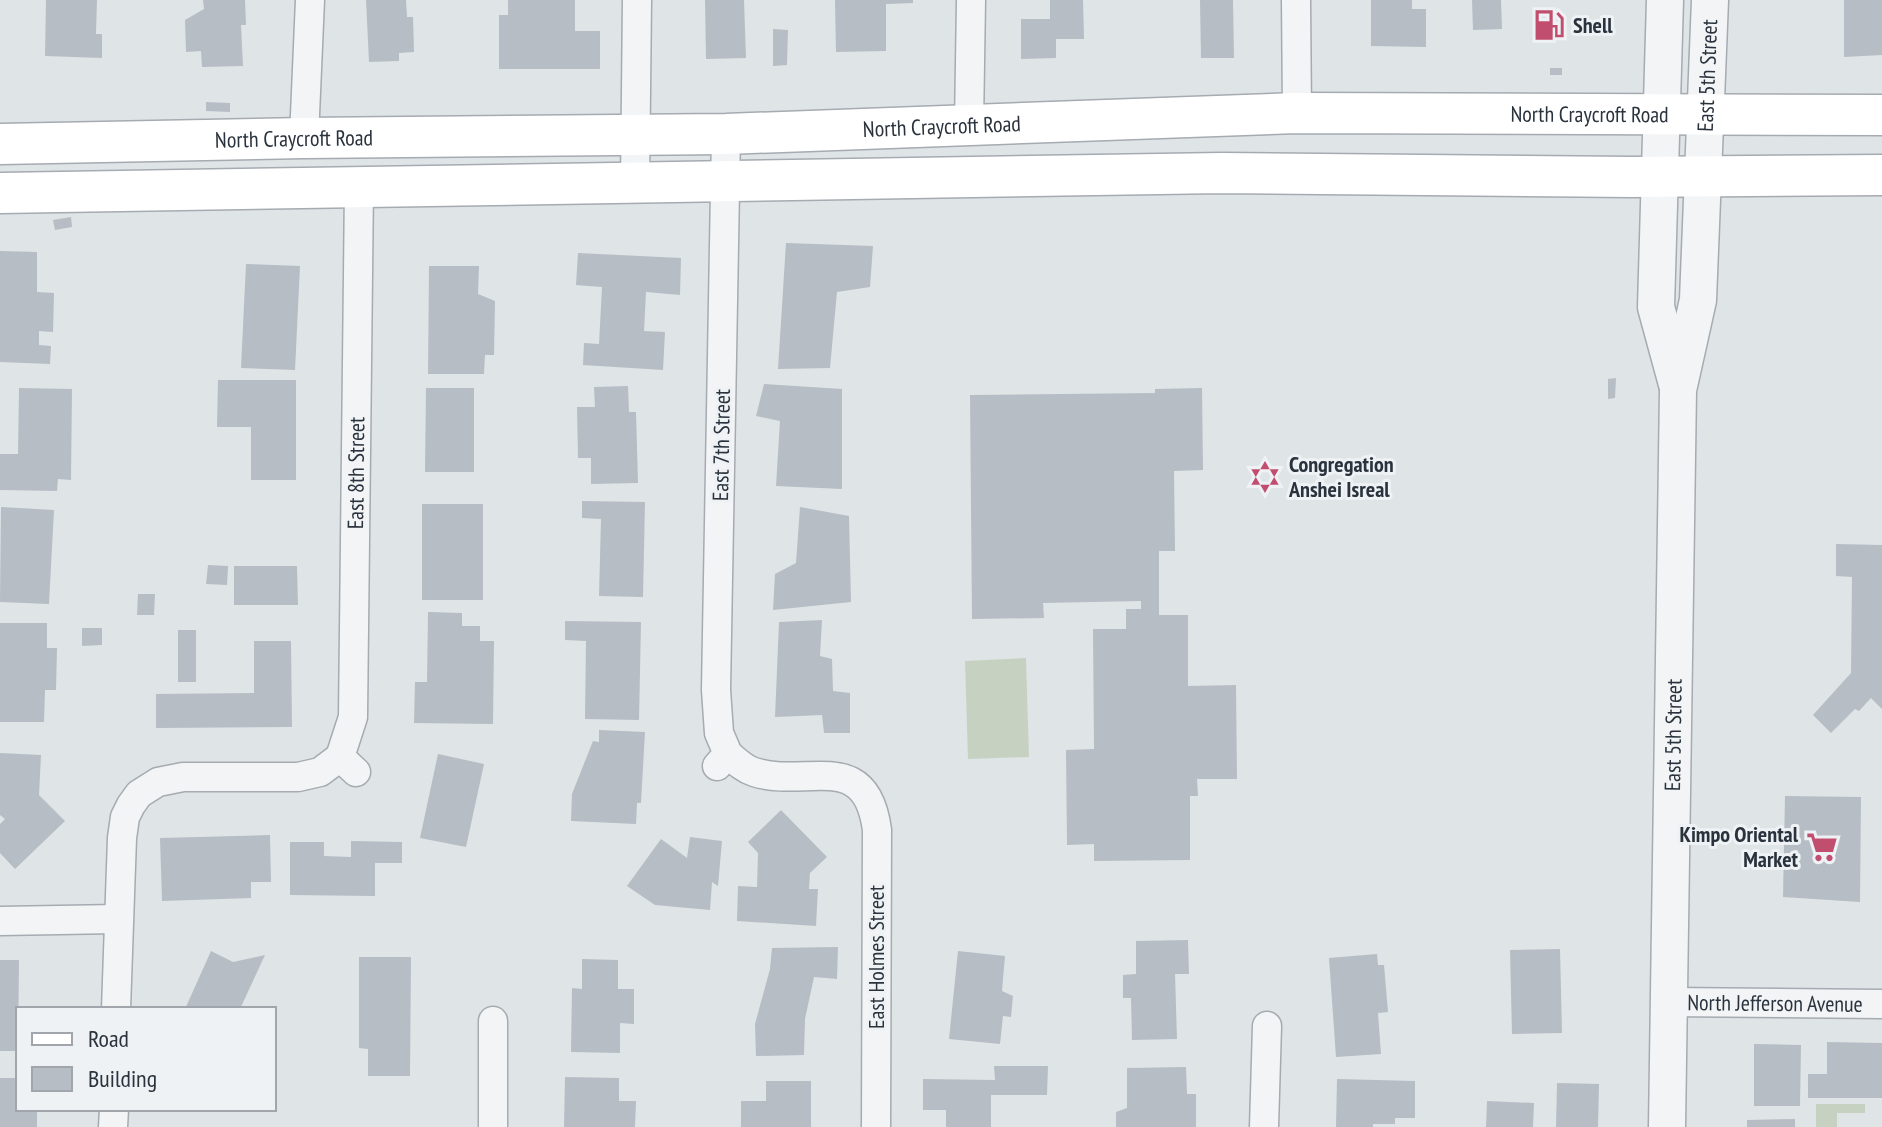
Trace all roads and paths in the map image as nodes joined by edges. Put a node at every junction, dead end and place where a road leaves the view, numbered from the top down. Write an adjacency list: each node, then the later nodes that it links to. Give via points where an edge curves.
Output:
1 (310, 0): 14 (street)
2 (637, 0): 12 (street)
3 (971, 0): 11 (street)
4 (1296, 0): 7 (street)
5 (1665, 0): 8 (street, East 5th Street)
6 (1710, 0): 9 (street, East 5th Street)
7 (1297, 113): 8 (main road, North Craycroft Road); 11 (main road, North Craycroft Road)
8 (1662, 114): 9 (main road, North Craycroft Road); 18 (street, East 5th Street)
9 (1706, 114): 10 (main road, North Craycroft Road); 17 (street, East 5th Street)
10 (1882, 115)
11 (969, 125): 13 (main road, North Craycroft Road)
12 (637, 134): 13 (main road, North Craycroft Road); 14 (main road, North Craycroft Road); 20 (street)
13 (726, 134): 19 (street, East 7th Street)
14 (304, 138): 15 (main road, North Craycroft Road)
15 (0, 144)
16 (1882, 175): 17 (main road)
17 (1703, 176): 18 (main road); 23 (street, East 5th Street, via 1698,300)
18 (1660, 177): 19 (main road, via 1206,173); 23 (street, East 5th Street, via 1656,307)
19 (724, 181): 20 (main road); 24 (street, East 7th Street, via 716,690 722,761 772,775 839,776)
20 (635, 182): 21 (main road)
21 (359, 186): 22 (main road); 25 (street, East 8th Street, via 353,717 348,764 298,777 169,779 139,794 125,817)
22 (0, 193)
23 (1678, 390): 27 (street, East 5th Street)
24 (863, 789): 33 (street, East Holmes Street, via 874,807 877,830)
25 (118, 919): 26 (street); 29 (street)
26 (0, 921)
27 (1669, 1002): 28 (street, North Jefferson Avenue); 35 (street, East 5th Street)
28 (1882, 1004)
29 (116, 1007)
30 (493, 1021): 32 (street)
31 (1267, 1026): 34 (street)
32 (493, 1127)
33 (876, 1127)
34 (1264, 1127)
35 (1667, 1127)

